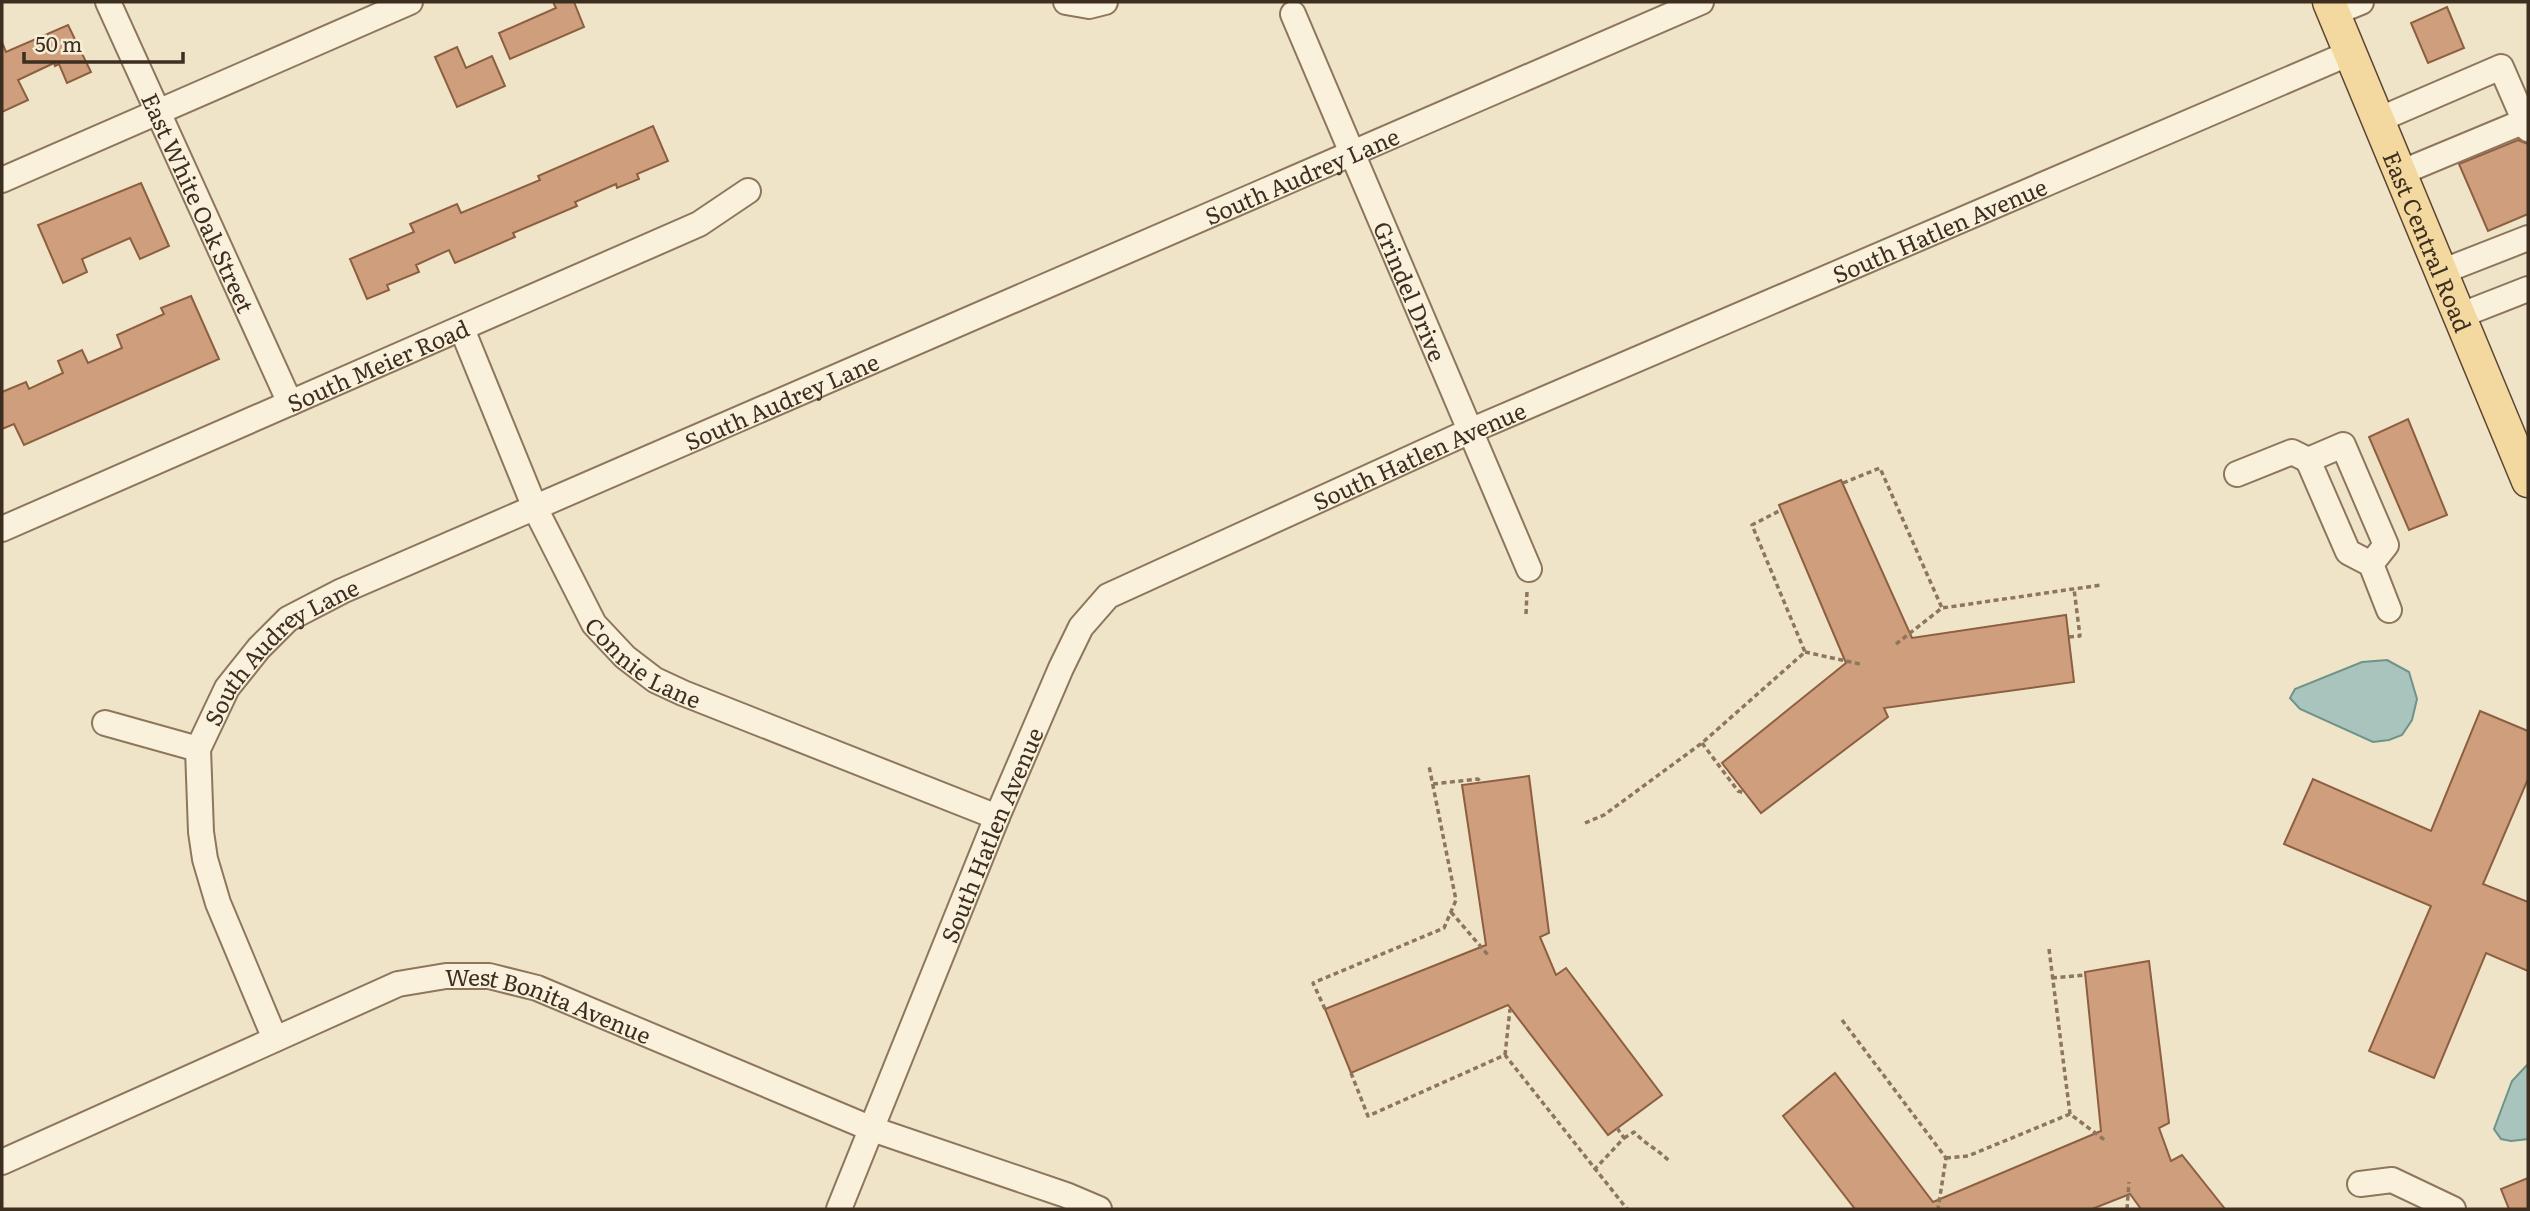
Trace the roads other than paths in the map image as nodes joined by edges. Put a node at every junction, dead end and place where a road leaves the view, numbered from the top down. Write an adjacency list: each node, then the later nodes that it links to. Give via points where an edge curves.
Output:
1 (108, 2): 9 (street, East White Oak Street)
2 (410, 2): 9 (street)
3 (1066, 2): 4 (street, via 1089,6)
4 (1105, 2)
5 (1701, 2): 12 (street, South Audrey Lane)
6 (2341, 6): 8 (main road, East Central Road)
7 (1293, 14): 12 (street, Grindel Drive)
8 (2350, 53): 10 (main road, East Central Road); 22 (street, South Hatlen Avenue)
9 (157, 111): 14 (street); 21 (street, East White Oak Street)
10 (2378, 120): 11 (street, via 2501,67); 13 (main road, East Central Road)
11 (2526, 125): 13 (street)
12 (1352, 153): 22 (street, Grindel Drive); 26 (street, South Audrey Lane)
13 (2400, 173): 17 (main road, East Central Road)
14 (2, 180)
15 (748, 191): 20 (street, South Meier Road, via 699,224)
16 (2528, 238): 17 (street)
17 (2441, 272): 19 (main road, East Central Road)
18 (2528, 289): 19 (street)
19 (2459, 316): 25 (main road, East Central Road)
20 (461, 329): 21 (street, South Meier Road); 26 (street, Connie Lane)
21 (290, 403): 27 (street, South Meier Road)
22 (1470, 431): 29 (street, Grindel Drive); 33 (street, South Hatlen Avenue, via 1108,596 1081,627)
23 (2308, 460): 24 (street, via 2292,452); 28 (street, via 2348,552); 28 (street, via 2343,445 2386,545)
24 (2237, 474)
25 (2528, 481)
26 (535, 508): 32 (street, South Audrey Lane, via 288,619 227,688); 33 (street, Connie Lane, via 594,624 655,680)
27 (2, 529)
28 (2371, 564): 30 (street)
29 (1529, 569)
30 (2389, 610)
31 (105, 723): 32 (street)
32 (198, 749): 34 (street, South Audrey Lane, via 205,859 218,903)
33 (997, 817): 35 (street, South Hatlen Avenue)
34 (275, 1039): 35 (street, West Bonita Avenue, via 398,984 446,976 489,976 537,988); 36 (street, West Bonita Avenue)
35 (872, 1129): 38 (street, South Hatlen Avenue); 39 (street, West Bonita Avenue)
36 (2, 1162)
37 (2360, 1184): 40 (street, via 2392,1180)
38 (839, 1209)
39 (1099, 1209)
40 (2453, 1209)

